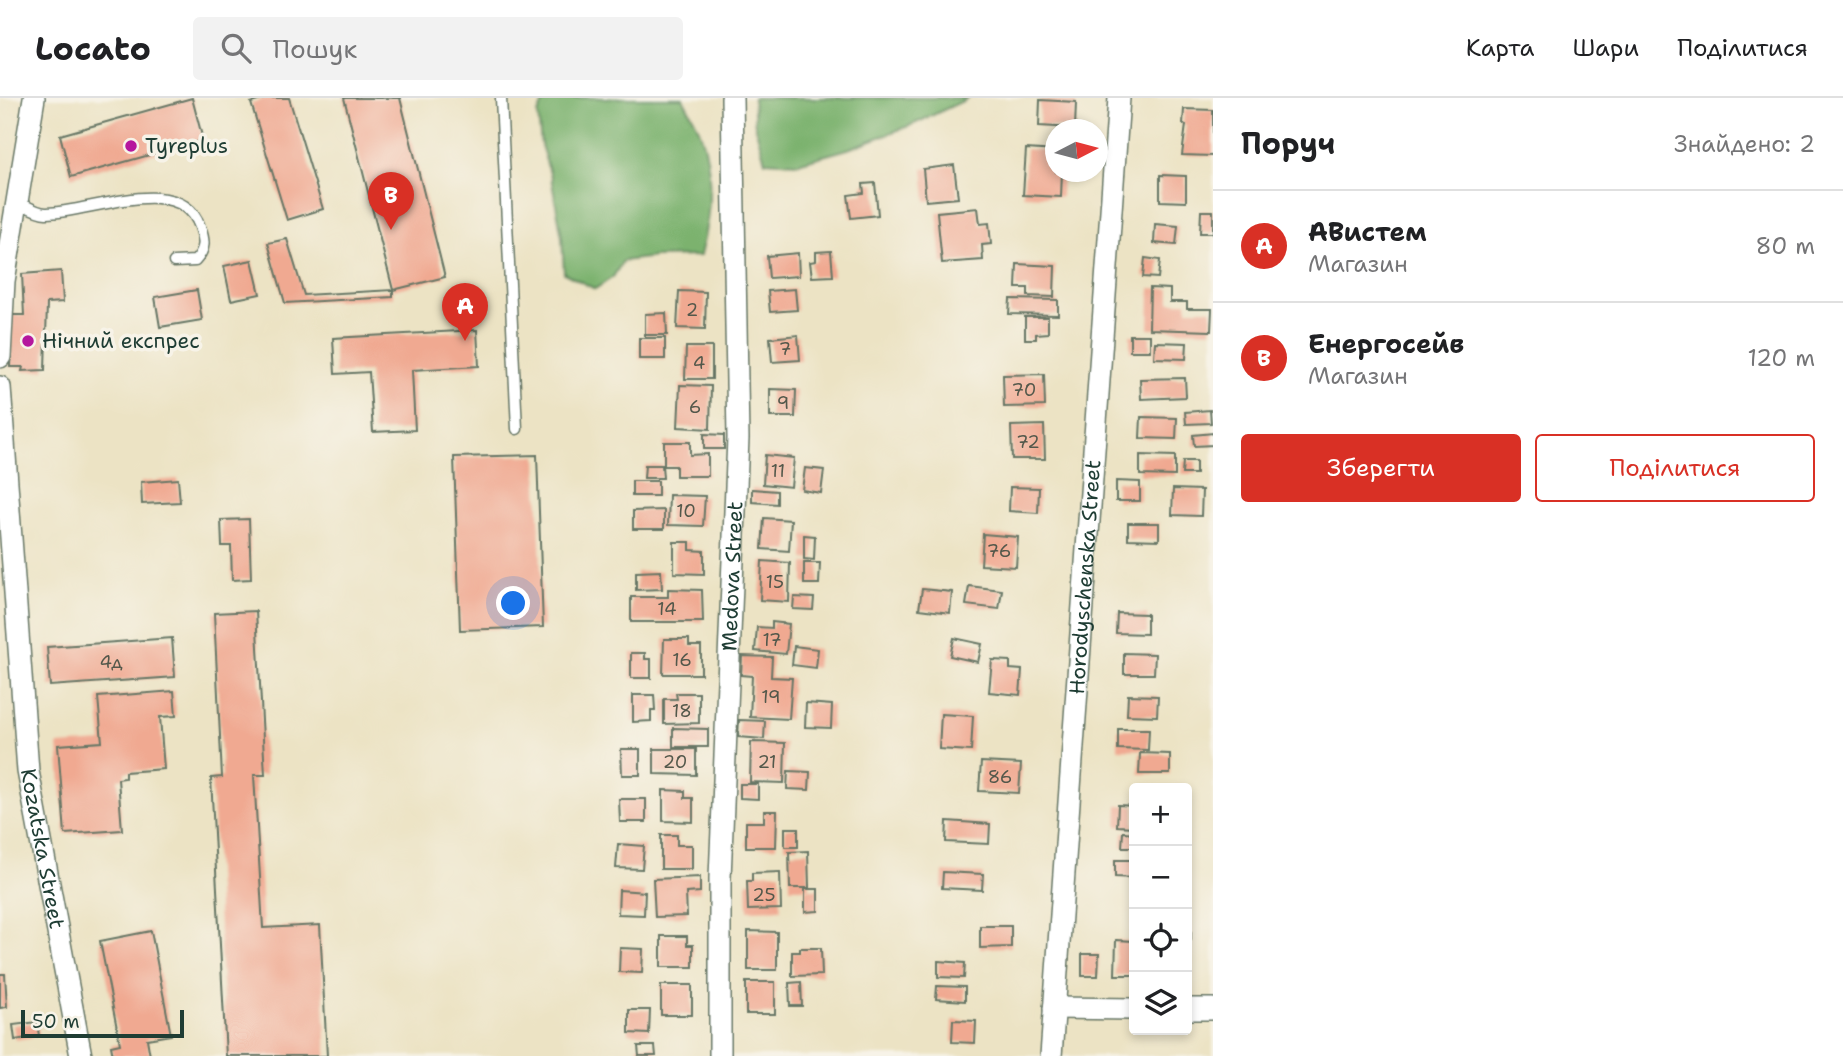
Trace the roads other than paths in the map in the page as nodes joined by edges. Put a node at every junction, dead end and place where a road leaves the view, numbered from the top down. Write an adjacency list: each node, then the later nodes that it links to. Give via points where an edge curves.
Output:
1 (34, 98): 5 (street)
2 (501, 98): 10 (lane)
3 (732, 98): 16 (street, Medova Street, via 738,438 720,878)
4 (1119, 98): 11 (street, Horodyschenska Street)
5 (16, 201): 6 (lane, via 45,213 157,197 177,201 196,214 205,239 203,252 195,261); 7 (street)
6 (174, 262)
7 (1, 333): 8 (street)
8 (0, 357)
9 (0, 387): 15 (street, Kozatska Street, via 28,771)
10 (517, 429)
11 (1054, 1008): 12 (street); 17 (street, Horodyschenska Street)
12 (1129, 1009)
13 (1192, 1009): 14 (street)
14 (1213, 1009)
15 (81, 1056)
16 (720, 1056)
17 (1051, 1056)

